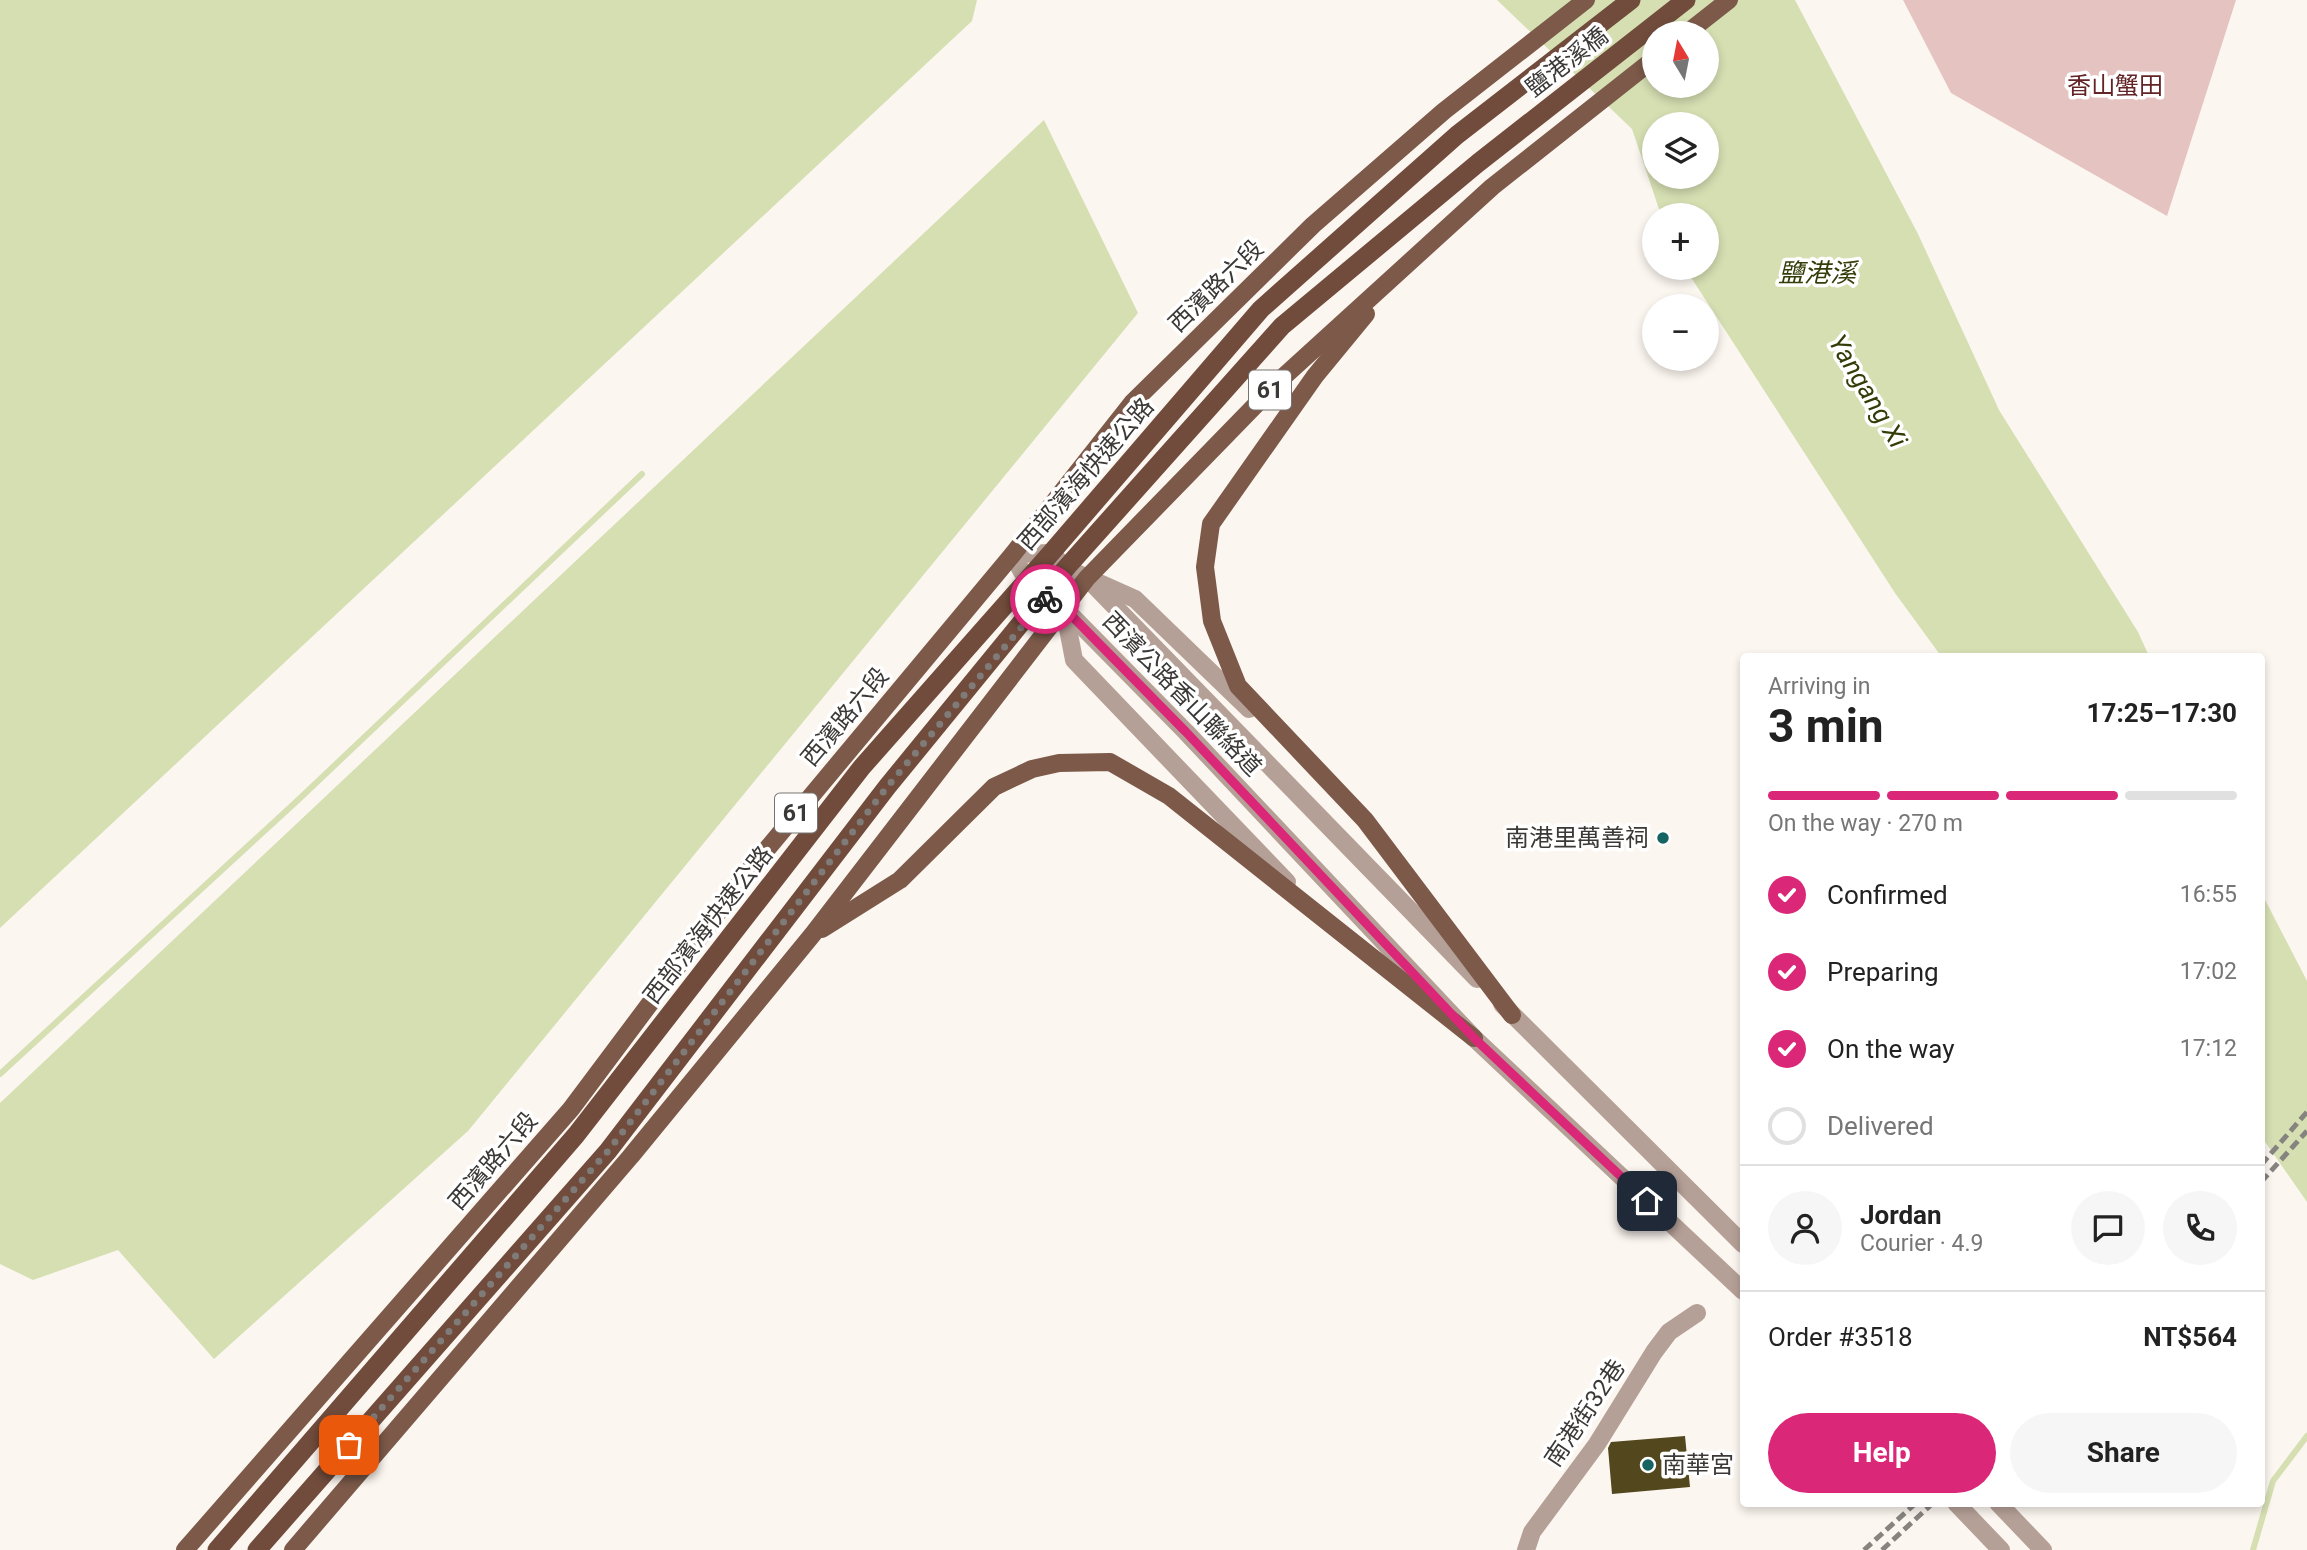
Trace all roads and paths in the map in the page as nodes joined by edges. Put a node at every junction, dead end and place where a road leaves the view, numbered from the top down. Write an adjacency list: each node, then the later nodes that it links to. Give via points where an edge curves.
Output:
1 (1586, 0): 7 (main road, 鹽港溪橋 / 61)
2 (1631, 0): 8 (highway, 鹽港溪橋 / 61)
3 (1686, 0): 9 (highway, 鹽港溪橋 / 61)
4 (1729, 0): 5 (main road)
5 (1702, 21)
6 (1642, 68): 10 (main road, 61, via 1492,187)
7 (1444, 111): 12 (main road, 西濱路六段 / 61, via 1313,225 1132,403)
8 (1457, 135): 11 (highway, 西部濱海快速公路 / 61, via 1261,309)
9 (1478, 163): 13 (highway, 西部濱海快速公路 / 61, via 1282,326)
10 (1406, 266): 14 (main road, 61, via 1280,380); 18 (main road, via 1315,376 1211,524 1205,567 1212,621 1238,686)
11 (1051, 553): 12 (street); 13 (street, 西濱公路香山聯絡道); 15 (highway, 西部濱海快速公路 / 61)
12 (1013, 554): 15 (street, 西濱公路香山聯絡道); 28 (main road, 西濱路六段 / 61, via 751,867 571,1109)
13 (1066, 568): 14 (street, 西濱公路香山聯絡道); 16 (highway, 西部濱海快速公路 / 61)
14 (1087, 578): 17 (main road, 61); 18 (street, via 1135,599); 21 (street, 西濱公路香山聯絡道)
15 (1025, 580): 16 (street, 西濱公路香山聯絡道); 29 (highway, 西部濱海快速公路 / 61, via 862,767 576,1135)
16 (1043, 598): 17 (street, 西濱公路香山聯絡道); 30 (highway, 西部濱海快速公路 / 61, via 887,787 608,1151)
17 (1064, 608): 19 (street, via 1074,660); 20 (main road, 61); 22 (street, 西濱公路香山聯絡道)
18 (1365, 820): 21 (main road)
19 (1325, 922): 20 (main road, via 1169,796 1110,762 1059,763 994,786 901,880); 22 (main road)
20 (813, 934): 31 (main road, 61, via 631,1156)
21 (1512, 1015): 23 (street, 西濱公路香山聯絡道)
22 (1474, 1038): 24 (street, 西濱公路香山聯絡道)
23 (1740, 1241)
24 (1740, 1288)
25 (1697, 1313): 32 (street, 南港街32巷, via 1669,1332 1654,1352 1597,1444 1532,1532)
26 (1960, 1507): 33 (street)
27 (2002, 1507): 34 (street)
28 (185, 1550)
29 (217, 1550)
30 (257, 1550)
31 (293, 1550)
32 (1526, 1550)
33 (2001, 1550)
34 (2043, 1550)

